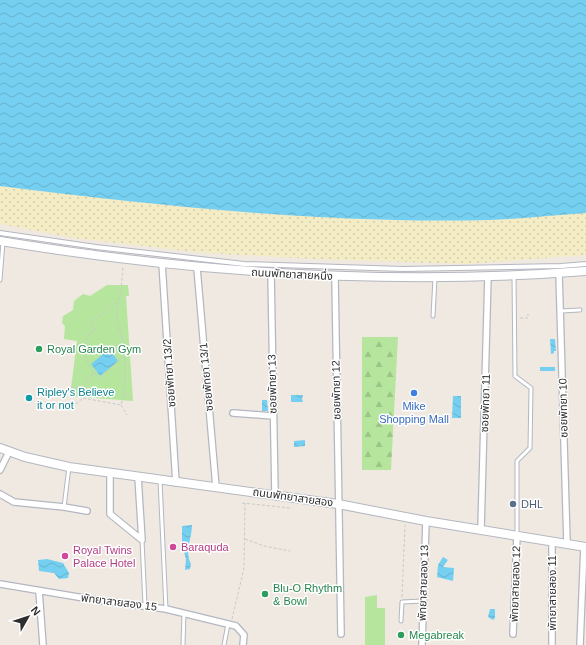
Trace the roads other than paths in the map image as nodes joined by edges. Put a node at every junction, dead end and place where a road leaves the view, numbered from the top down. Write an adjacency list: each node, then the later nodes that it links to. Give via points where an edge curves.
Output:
1 (0, 234): 4 (street, via 244,264 404,269)
2 (2, 242): 3 (main road, ถนนพัทยาสายหนึ่ง); 13 (lane)
3 (162, 263): 5 (main road, ถนนพัทยาสายหนึ่ง); 26 (street, ซอยพัทยา 13/2)
4 (586, 264)
5 (197, 268): 7 (main road, ถนนพัทยาสายหนึ่ง); 27 (street, ซอยพัทยา 13/1)
6 (586, 271): 8 (main road, ถนนพัทยาสายหนึ่ง)
7 (271, 273): 12 (main road, ถนนพัทยาสายหนึ่ง); 18 (street, ซอยพัทยา 13)
8 (559, 273): 9 (main road, ถนนพัทยาสายหนึ่ง); 15 (street, ซอยพัทยา 10)
9 (514, 275): 11 (main road, ถนนพัทยาสายหนึ่ง); 35 (lane, via 515,376 531,388 530,448 517,461)
10 (435, 276): 11 (main road, ถนนพัทยาสายหนึ่ง); 12 (main road, ถนนพัทยาสายหนึ่ง); 16 (lane)
11 (488, 276): 34 (street, ซอยพัทยา 11)
12 (335, 277): 30 (street, ซอยพัทยา 12)
13 (0, 280)
14 (580, 310): 15 (lane)
15 (561, 311): 38 (street, ซอยพัทยา 10)
16 (433, 316)
17 (233, 412): 18 (street)
18 (273, 416): 29 (street, ซอยพัทยา 13)
19 (0, 448): 20 (main road, ถนนพัทยาสายสอง)
20 (9, 452): 21 (main road, ถนนพัทยาสายสอง); 22 (street)
21 (69, 467): 23 (main road, ถนนพัทยาสายสอง); 31 (lane)
22 (0, 470)
23 (110, 473): 24 (main road, ถนนพัทยาสายสอง); 36 (street, via 110,514)
24 (138, 477): 25 (main road, ถนนพัทยาสายสอง); 36 (street)
25 (160, 481): 26 (main road, ถนนพัทยาสายสอง); 44 (lane)
26 (176, 483): 27 (main road, ถนนพัทยาสายสอง)
27 (216, 487): 29 (main road, ถนนพัทยาสายสอง)
28 (0, 494): 31 (street, via 14,502)
29 (275, 495): 30 (main road, ถนนพัทยาสายสอง)
30 (338, 504): 33 (main road, ถนนพัทยาสายสอง); 48 (street, ซอยพัทยา 12)
31 (64, 507): 32 (street)
32 (87, 511)
33 (426, 520): 34 (main road, ถนนพัทยาสายสอง); 42 (street, พัทยาสายสอง 13)
34 (481, 529): 35 (main road, ถนนพัทยาสายสอง)
35 (516, 535): 37 (main road, ถนนพัทยาสายสอง); 49 (street, พัทยาสายสอง 12)
36 (142, 540): 43 (lane)
37 (552, 541): 38 (main road, ถนนพัทยาสายสอง); 55 (street, พัทยาสายสอง 11)
38 (567, 544): 39 (main road, ถนนพัทยาสายสอง)
39 (585, 547): 56 (street)
40 (0, 584): 41 (street, พัทยาสายสอง 15)
41 (39, 591): 43 (street, พัทยาสายสอง 15); 50 (street)
42 (422, 601): 46 (lane, via 402,602); 54 (street, พัทยาสายสอง 13)
43 (145, 605): 44 (street, พัทยาสายสอง 15)
44 (166, 609): 45 (street, พัทยาสายสอง 15)
45 (184, 613): 47 (street, พัทยาสายสอง 15); 51 (lane)
46 (401, 620)
47 (229, 622): 52 (lane); 53 (street, พัทยาสายสอง 15, via 244,635)
48 (341, 634)
49 (513, 634)
50 (44, 645)
51 (183, 645)
52 (224, 645)
53 (243, 645)
54 (422, 645)
55 (552, 645)
56 (580, 645)

